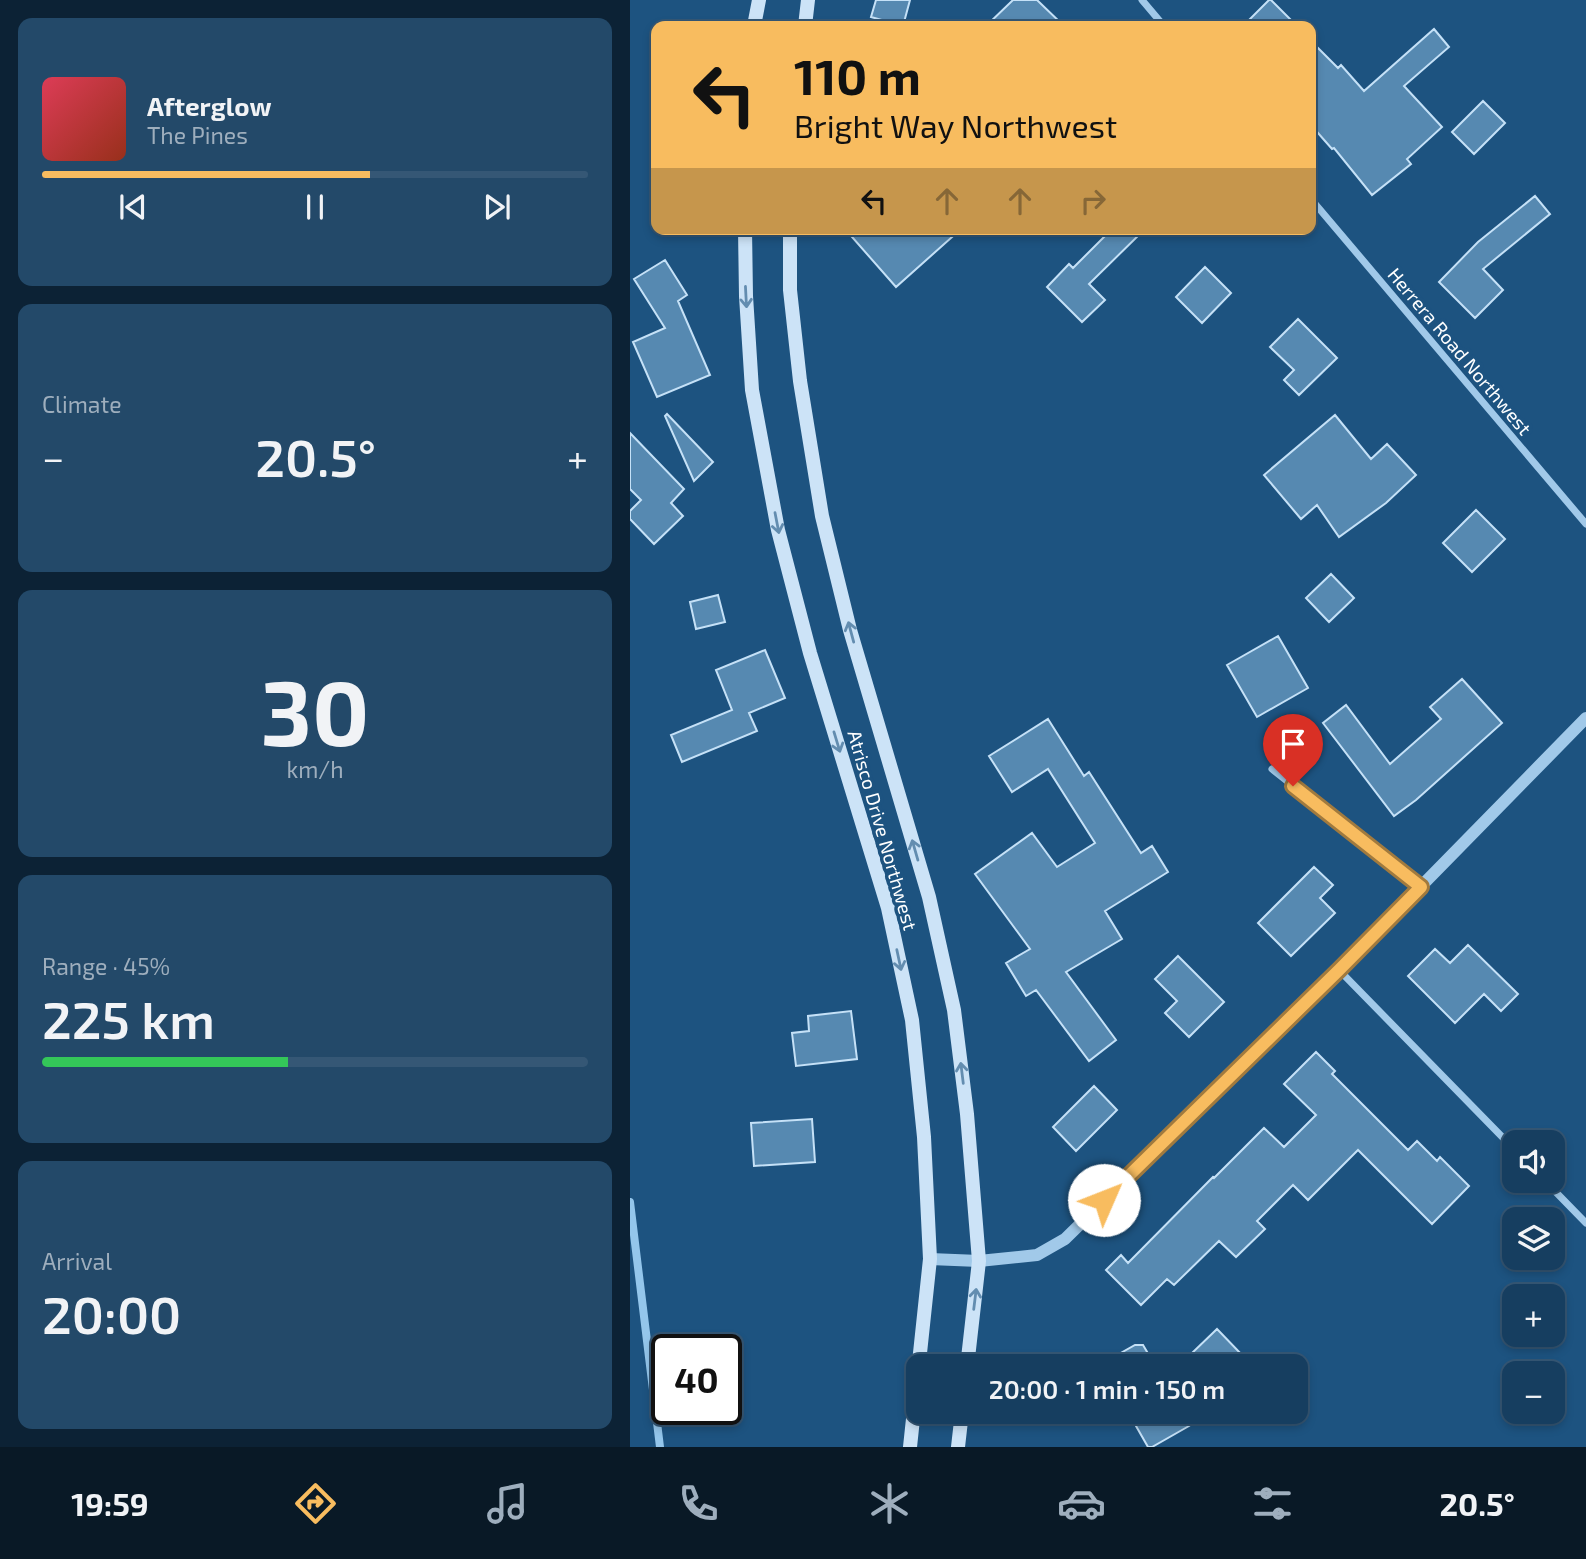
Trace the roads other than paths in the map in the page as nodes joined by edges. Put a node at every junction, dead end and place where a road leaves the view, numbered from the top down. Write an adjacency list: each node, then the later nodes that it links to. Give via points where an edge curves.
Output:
1 (759, 0): 4 (main road)
2 (808, 0): 5 (main road)
3 (1142, 0): 6 (street)
4 (755, 21)
5 (805, 21)
6 (1160, 21)
7 (1316, 205): 10 (street, Herrera Road Northwest)
8 (745, 235): 18 (main road, Atrisco Drive Northwest, one-way to 18, via 752,390 778,530 810,653 888,908 912,1020)
9 (790, 235): 19 (main road, Atrisco Drive Northwest, one-way to 9, via 954,1010 929,897 850,630 822,516 791,303)
10 (1586, 524)
11 (1586, 718): 13 (street)
12 (1272, 769): 13 (street)
13 (1421, 887): 14 (street)
14 (1339, 970): 15 (street); 19 (street, via 1065,1238 1037,1255)
15 (1502, 1137)
16 (1557, 1193): 17 (street)
17 (1586, 1223)
18 (930, 1259): 19 (street); 22 (main road, Atrisco Drive Northwest)
19 (979, 1261): 20 (main road, Atrisco Drive Northwest, one-way to 19)
20 (968, 1354)
21 (961, 1424): 23 (main road)
22 (910, 1447)
23 (958, 1447)

